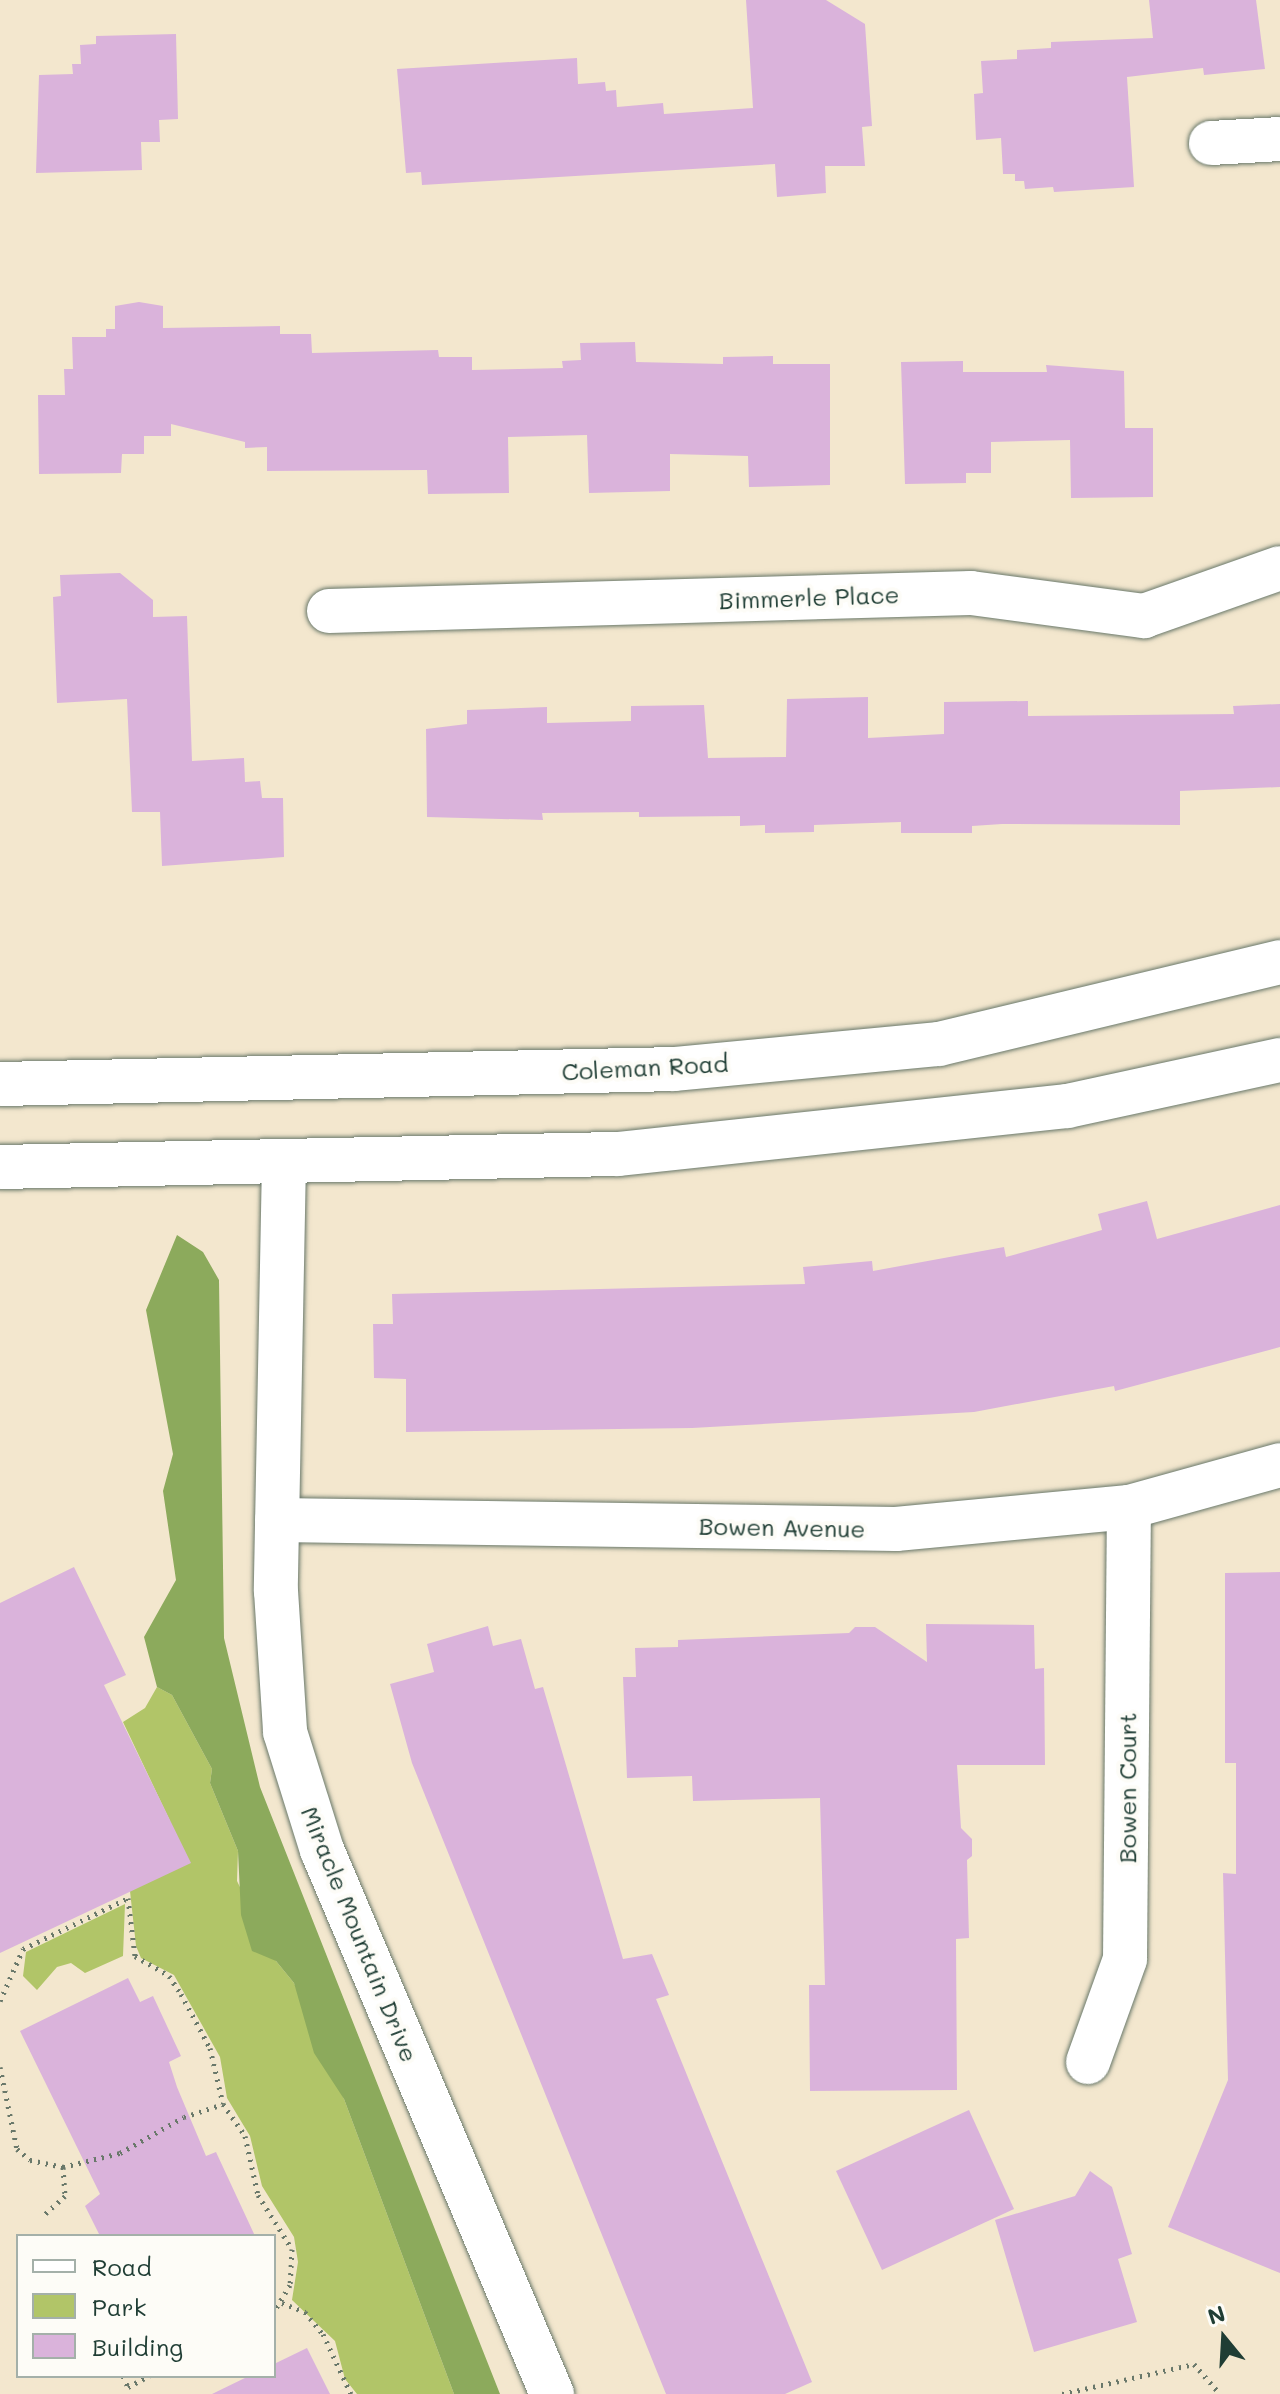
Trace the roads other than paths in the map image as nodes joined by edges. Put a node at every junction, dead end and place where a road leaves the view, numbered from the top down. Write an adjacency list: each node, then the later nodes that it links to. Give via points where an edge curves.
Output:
1 (1280, 139): 2 (street)
2 (1211, 143)
3 (1280, 568): 4 (street, Bimmerle Place, via 1144,616 971,593)
4 (329, 611)
5 (1280, 962): 7 (street, Coleman Road, via 939,1044 674,1069)
6 (1280, 1060): 8 (street, via 1067,1106 618,1154)
7 (0, 1084)
8 (284, 1161): 9 (street); 12 (street, Miracle Mountain Drive)
9 (0, 1167)
10 (1280, 1465): 11 (street, Bowen Avenue)
11 (1129, 1507): 12 (street, Bowen Avenue, via 896,1529); 13 (street, Bowen Court, via 1125,1959)
12 (277, 1520): 14 (street, Miracle Mountain Drive, via 285,1732 322,1850)
13 (1088, 2062)
14 (552, 2394)

